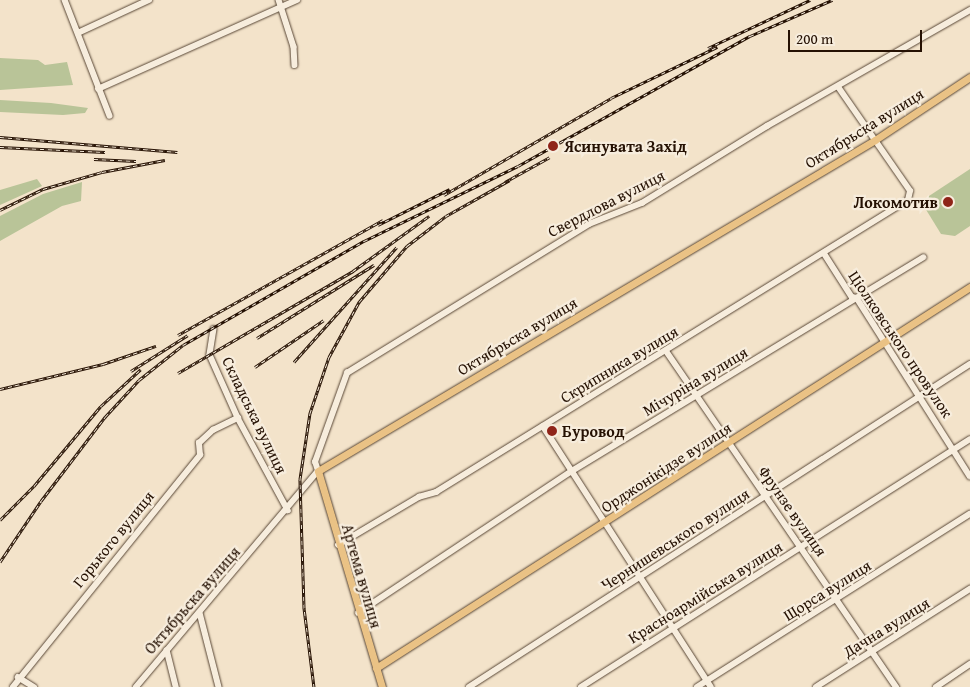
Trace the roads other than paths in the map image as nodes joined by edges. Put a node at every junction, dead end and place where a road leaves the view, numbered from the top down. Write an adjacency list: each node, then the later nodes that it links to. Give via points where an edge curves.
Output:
1 (65, 0): 7 (street)
2 (149, 0): 7 (street)
3 (279, 0): 5 (street)
4 (297, 0): 5 (street)
5 (282, 7): 8 (street, via 294,48); 11 (street)
6 (970, 10): 10 (street, Свердлова вулиця)
7 (80, 32): 11 (street)
8 (295, 65)
9 (970, 77): 13 (main road, Октябрьска вулиця)
10 (838, 88): 13 (street); 29 (street, Свердлова вулиця, via 760,130 642,203 589,224 347,373 314,462)
11 (98, 89): 12 (street)
12 (110, 116)
13 (875, 140): 14 (street, Скрипника вулиця, via 910,191 910,197); 29 (main road, Октябрьска вулиця)
14 (824, 253): 17 (street, Ціолковського провулок, via 852,297); 20 (street, Скрипника вулиця)
15 (923, 258): 17 (street, Мічуріна вулиця)
16 (970, 287): 19 (main road, Орджонікідзе вулиця)
17 (857, 298): 19 (street, Ціолковського провулок); 22 (street, Мічуріна вулиця)
18 (214, 329): 24 (street, Складська вулиця, via 210,355)
19 (885, 341): 23 (street, Ціолковського провулок); 27 (main road, Орджонікідзе вулиця)
20 (667, 352): 22 (street, Фрунзе вулиця); 25 (street, Скрипника вулиця)
21 (970, 364): 23 (street, Чернишевського вулиця)
22 (696, 396): 27 (street, Фрунзе вулиця); 30 (street, Мічуріна вулиця)
23 (921, 396): 28 (street, Ціолковського провулок); 32 (street, Чернишевського вулиця)
24 (238, 418): 33 (street, Складська вулиця); 48 (street, Горького вулиця, via 213,430 199,443 200,455)
25 (543, 426): 30 (street); 36 (street, Скрипника вулиця, via 436,492 419,497)
26 (970, 439): 28 (street, Красноармійська вулиця)
27 (729, 443): 32 (street, Фрунзе вулиця); 35 (main road, Орджонікідзе вулиця)
28 (955, 449): 31 (street, Ціолковського провулок); 37 (street, Красноармійська вулиця)
29 (318, 471): 33 (street, Октябрьска вулиця); 36 (main road, Артема вулиця)
30 (572, 472): 35 (street); 42 (street, Мічуріна вулиця)
31 (970, 476)
32 (765, 497): 37 (street, Фрунзе вулиця); 38 (street, Чернишевського вулиця)
33 (288, 510): 41 (street, Октябрьска вулиця)
34 (970, 514): 40 (street, Щорса вулиця)
35 (604, 523): 38 (street); 47 (main road, Орджонікідзе вулиця)
36 (338, 545): 42 (main road, Артема вулиця)
37 (802, 548): 40 (street, Фрунзе вулиця); 43 (street, Красноармійська вулиця)
38 (640, 578): 43 (street); 56 (street, Чернишевського вулиця)
39 (970, 589): 45 (street, Дачна вулиця)
40 (837, 601): 45 (street, Фрунзе вулиця); 49 (street, Щорса вулиця)
41 (200, 613): 44 (street, Октябрьска вулиця); 54 (street)
42 (358, 613): 47 (main road, Артема вулиця)
43 (673, 630): 49 (street); 57 (street, Красноармійська вулиця)
44 (167, 650): 52 (street, Октябрьска вулиця); 53 (street)
45 (872, 652): 60 (street, Дачна вулиця); 61 (street, Фрунзе вулиця)
46 (970, 664): 62 (street)
47 (376, 668): 55 (main road, Артема вулиця)
48 (18, 678): 50 (street, Горького вулиця); 51 (street)
49 (706, 681): 58 (street, Щорса вулиця); 59 (street)
50 (13, 687)
51 (34, 687)
52 (136, 687)
53 (176, 687)
54 (219, 687)
55 (382, 687)
56 (469, 687)
57 (581, 687)
58 (697, 687)
59 (711, 687)
60 (816, 687)
61 (896, 687)
62 (936, 687)

